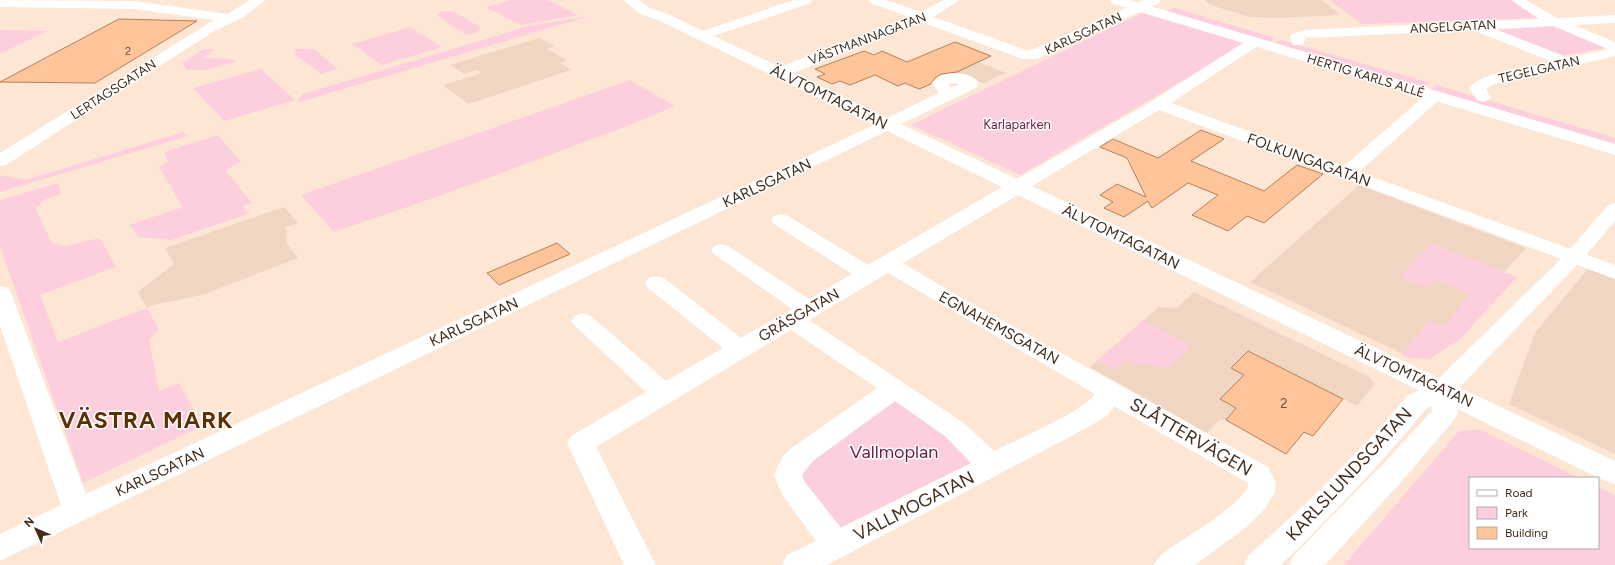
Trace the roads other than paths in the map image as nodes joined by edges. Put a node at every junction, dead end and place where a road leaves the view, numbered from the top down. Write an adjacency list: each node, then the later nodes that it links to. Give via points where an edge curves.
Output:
1 (251, 0): 13 (street, LERTAGSGATAN, via 230,13)
2 (259, 0): 13 (street, LERTAGSGATAN, via 239,14)
3 (806, 0): 17 (street)
4 (875, 0): 12 (street)
5 (954, 0): 12 (street, VÄSTMANNAGATAN)
6 (1116, 0): 11 (street, HERTIG KARLS ALLÉ)
7 (1154, 0): 11 (street, KARLSGATAN); 19 (street, HERTIG KARLS ALLÉ)
8 (1516, 0): 15 (street)
9 (640, 2): 17 (street, ÄLVTOMTAGATAN, via 645,11)
10 (0, 3): 13 (street, via 134,5)
11 (1139, 7): 12 (street, KARLSGATAN, via 1034,56 1024,55); 18 (street, HERTIG KARLS ALLÉ)
12 (922, 16): 23 (street, VÄSTMANNAGATAN)
13 (227, 18): 30 (street, LERTAGSGATAN)
14 (1615, 19): 15 (street, ANGELGATAN)
15 (1555, 22): 16 (street, ANGELGATAN); 20 (street)
16 (1473, 25): 19 (street, ANGELGATAN, via 1305,34 1297,37); 22 (street)
17 (701, 36): 23 (street, ÄLVTOMTAGATAN)
18 (1254, 42): 25 (street, HERTIG KARLS ALLÉ); 27 (street)
19 (1298, 42): 26 (street, HERTIG KARLS ALLÉ)
20 (1615, 47)
21 (1615, 52): 22 (street, TEGELGATAN)
22 (1566, 62): 26 (street, TEGELGATAN, via 1489,80 1476,88)
23 (779, 73): 28 (street, ÄLVTOMTAGATAN)
24 (948, 95): 28 (street, KARLSGATAN)
25 (1434, 96): 29 (street, HERTIG KARLS ALLÉ); 31 (street)
26 (1484, 97): 29 (street, HERTIG KARLS ALLÉ)
27 (1158, 104): 31 (street, FOLKUNGAGATAN); 32 (street)
28 (886, 124): 32 (street, ÄLVTOMTAGATAN); 50 (street, KARLSGATAN, via 863,138)
29 (1614, 146)
30 (0, 161)
31 (1346, 174): 36 (street, FOLKUNGAGATAN)
32 (1017, 187): 37 (street, GRÄSGATAN); 45 (street, ÄLVTOMTAGATAN)
33 (1615, 209): 36 (street, KARLSLUNDSGATAN)
34 (781, 220): 37 (street, EGNAHEMSGATAN)
35 (721, 250): 41 (street)
36 (1574, 257): 38 (street, FOLKUNGAGATAN); 45 (street, KARLSLUNDSGATAN)
37 (878, 268): 41 (street, GRÄSGATAN); 46 (street, EGNAHEMSGATAN, via 952,302)
38 (1615, 272)
39 (656, 283): 43 (street)
40 (0, 293): 50 (street)
41 (800, 314): 43 (street, GRÄSGATAN); 44 (street)
42 (583, 320): 47 (street)
43 (740, 350): 47 (street, GRÄSGATAN)
44 (895, 388): 48 (street, VALLMOGATAN, via 955,430); 51 (street, VALLMOGATAN, via 803,454 793,464 788,475 792,487)
45 (1442, 390): 49 (street, ÄLVTOMTAGATAN); 56 (street, KARLSLUNDSGATAN, via 1417,402 1334,494); 57 (street, KARLSLUNDSGATAN, via 1445,413)
46 (1111, 391): 48 (street, VALLMOGATAN, via 1098,408 1083,418); 55 (street, SLÅTTERVÄGEN, via 1258,475 1262,482 1257,497 1236,517)
47 (664, 394): 53 (street, GRÄSGATAN, via 581,443)
48 (992, 466): 51 (street, VALLMOGATAN)
49 (1615, 473)
50 (78, 511): 52 (street, KARLSGATAN)
51 (836, 545): 54 (street, VALLMOGATAN)
52 (0, 548)
53 (640, 565)
54 (798, 565)
55 (1170, 565)
56 (1260, 565)
57 (1304, 565)

